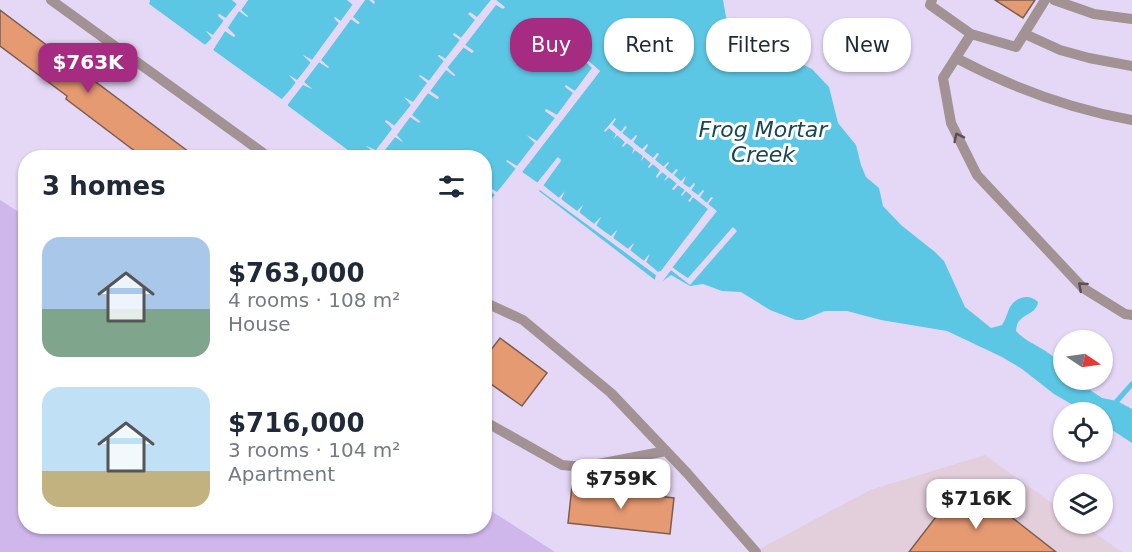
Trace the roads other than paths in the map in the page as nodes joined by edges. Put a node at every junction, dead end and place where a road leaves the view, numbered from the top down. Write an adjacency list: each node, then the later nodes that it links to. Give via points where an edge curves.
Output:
1 (51, 0): 11 (lane)
2 (933, 0): 6 (lane, via 930,4)
3 (1045, 0): 7 (lane)
4 (1054, 0): 5 (lane, via 1094,14)
5 (1132, 19)
6 (972, 34): 7 (lane, via 1016,47); 8 (lane)
7 (1024, 34): 9 (lane, via 1060,50)
8 (956, 58): 10 (lane, via 1000,81 1053,100); 13 (lane, one-way to 8, via 1083,288 977,175 951,123 943,78)
9 (1132, 66)
10 (1132, 120)
11 (259, 150)
12 (492, 309): 15 (lane, via 522,320 611,393)
13 (1132, 315)
14 (492, 426): 15 (lane, via 562,465 583,467)
15 (666, 452): 16 (lane)
16 (756, 552)

